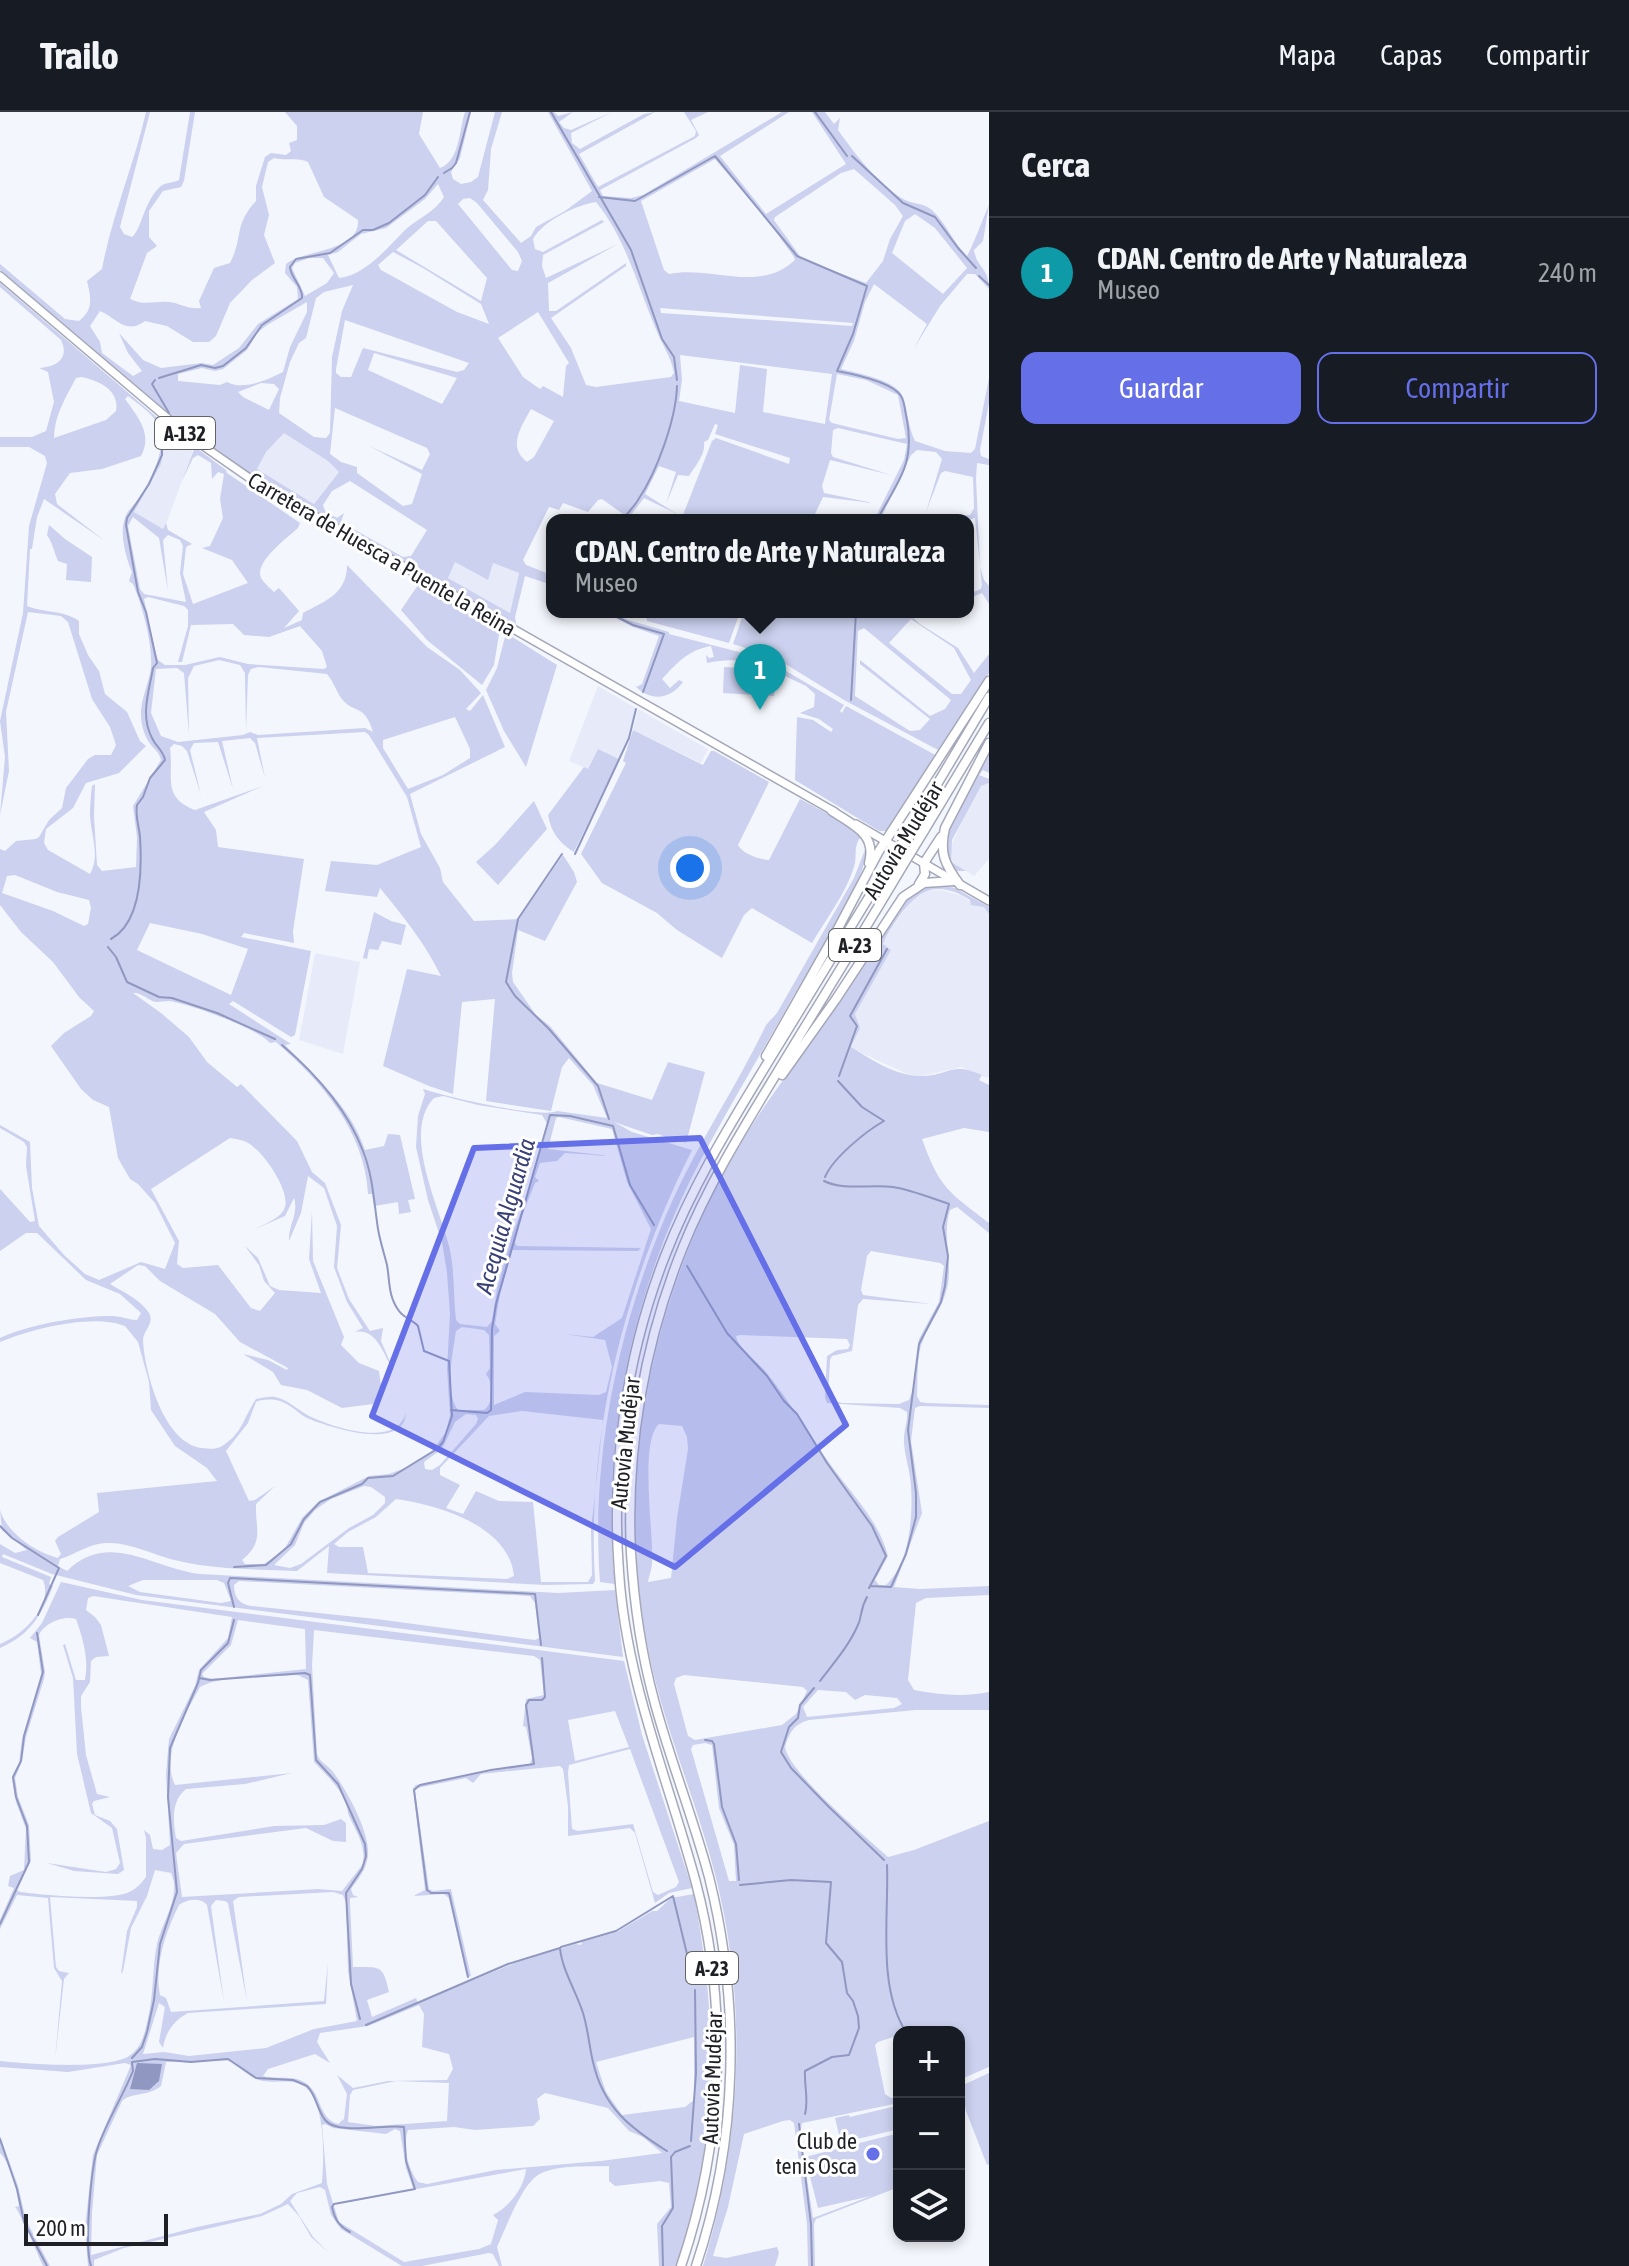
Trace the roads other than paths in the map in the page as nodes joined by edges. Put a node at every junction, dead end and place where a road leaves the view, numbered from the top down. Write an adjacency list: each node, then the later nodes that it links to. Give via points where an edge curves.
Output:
1 (0, 276): 6 (main road, Carretera de Huesca a Puente la Reina / A-132, via 186,434 255,482)
2 (989, 681): 8 (highway)
3 (989, 697): 15 (highway, Autovía Mudéjar / A-23, bridge)
4 (989, 723): 14 (highway, Autovía Mudéjar / A-23, bridge)
5 (989, 743): 7 (highway)
6 (832, 811): 8 (main road, Carretera de Huesca a Puente la Reina / A-132); 10 (highway, via 868,837)
7 (945, 828): 9 (highway); 11 (highway, via 943,858)
8 (887, 841): 9 (main road, Carretera de Huesca a Puente la Reina / A-132); 10 (highway)
9 (924, 863): 11 (main road, Carretera de Huesca a Puente la Reina / A-132); 12 (highway)
10 (867, 874): 15 (highway, via 755,1075)
11 (957, 883): 12 (highway, via 932,880); 13 (main road, A-132)
12 (918, 885): 14 (highway, via 898,903 828,1011)
13 (989, 901)
14 (774, 1079): 17 (highway, Autovía Mudéjar / A-23, via 683,1247 660,1315 635,1440 630,1529 642,1650 708,1876 728,1993 731,2073 724,2145)
15 (756, 1082): 16 (highway, Autovía Mudéjar / A-23, via 708,1164 663,1260 641,1329 619,1460 619,1575 628,1647 696,1884 716,2008 711,2143)
16 (681, 2266)
17 (696, 2266)

